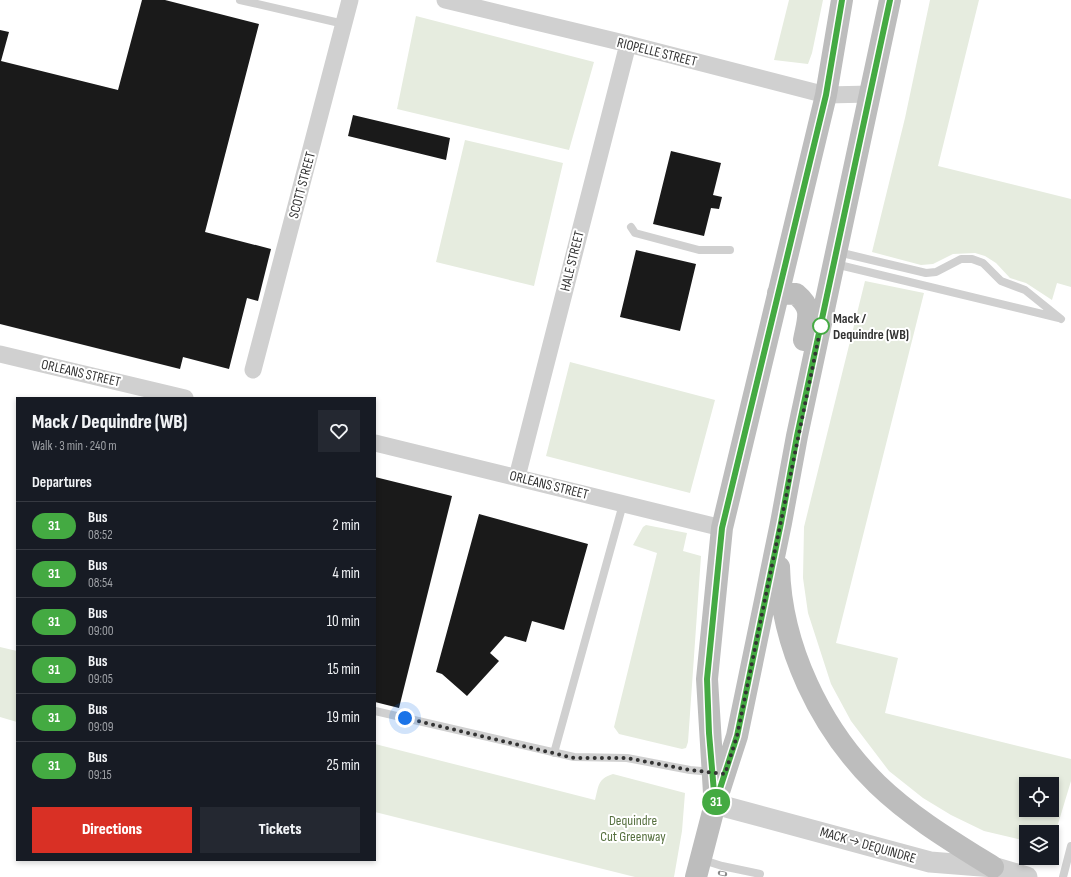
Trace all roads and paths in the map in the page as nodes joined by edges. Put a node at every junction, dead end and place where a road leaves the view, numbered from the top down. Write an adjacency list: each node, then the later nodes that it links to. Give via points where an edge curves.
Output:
1 (240, 0): 6 (lane)
2 (350, 0): 6 (street, SCOTT STREET)
3 (445, 0): 7 (street, RIOPELLE STREET, via 495,8)
4 (842, 0): 9 (main road)
5 (890, 0): 8 (main road)
6 (344, 24): 15 (street, SCOTT STREET)
7 (628, 44): 9 (street, RIOPELLE STREET); 19 (street, HALE STREET)
8 (871, 94): 9 (street, RIOPELLE STREET); 12 (main road)
9 (826, 95): 13 (main road)
10 (631, 227): 11 (lane, via 635,233 699,250)
11 (730, 250)
12 (836, 258): 12 (lane, via 926,273 936,272 961,260 972,259 983,263 1002,281 1025,290 1061,319); 17 (main road)
13 (778, 293): 17 (main road, via 796,294 805,302 809,312 800,362); 22 (main road)
14 (0, 354): 16 (street, ORLEANS STREET)
15 (253, 370)
16 (181, 397)
17 (797, 436): 21 (main road)
18 (376, 443): 19 (street, ORLEANS STREET)
19 (517, 477): 20 (street, ORLEANS STREET)
20 (623, 504): 22 (street, ORLEANS STREET); 24 (lane)
21 (781, 523): 25 (main road, via 737,736); 29 (main road, via 781,593 801,668 818,707 850,754 877,784 907,811)
22 (722, 528): 25 (main road, via 707,679)
23 (376, 711): 24 (lane)
24 (554, 753): 25 (lane, via 574,758 627,758)
25 (718, 773): 26 (main road)
26 (715, 804): 28 (main road); 29 (street, MACK → DEQUINDRE, via 930,862)
27 (1071, 846): 32 (lane)
28 (698, 868): 30 (lane, via 722,866)
29 (993, 868): 31 (street, MACK → DEQUINDRE)
30 (760, 874)
31 (1027, 877)
32 (1063, 877)

